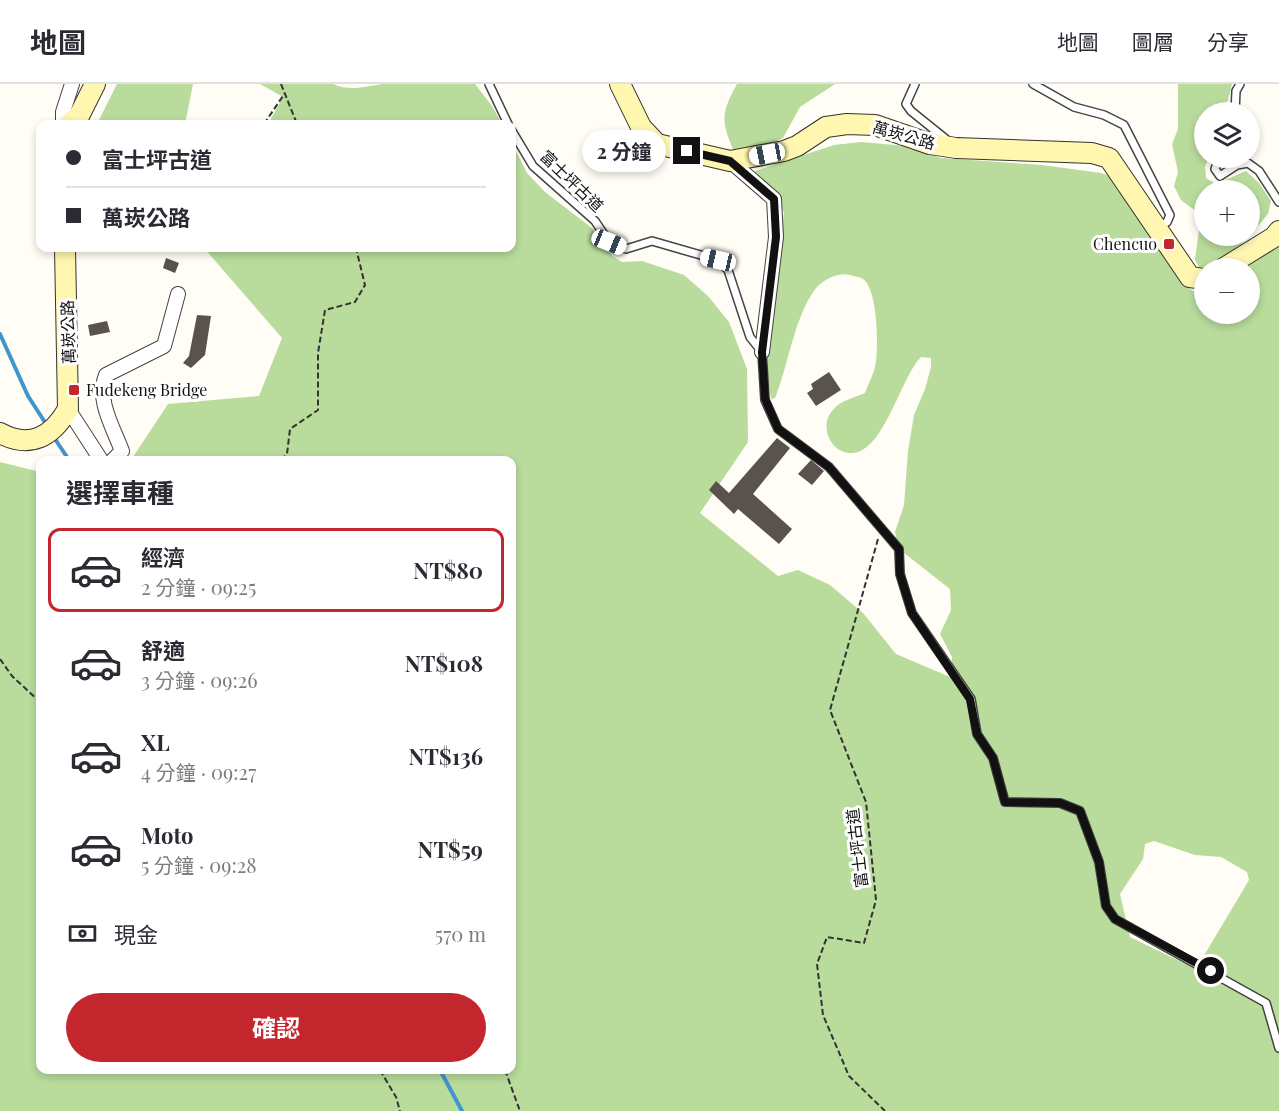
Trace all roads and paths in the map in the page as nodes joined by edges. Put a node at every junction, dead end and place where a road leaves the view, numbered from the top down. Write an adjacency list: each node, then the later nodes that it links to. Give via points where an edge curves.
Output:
1 (72, 84): 11 (street)
2 (95, 84): 12 (street)
3 (281, 84): 9 (path)
4 (489, 84): 15 (lane)
5 (620, 84): 18 (street, 萬崁公路, via 641,127 657,144)
6 (915, 84): 17 (lane, via 906,104)
7 (1033, 84): 23 (lane, via 1074,107 1124,125 1170,215)
8 (1240, 84): 10 (lane)
9 (285, 93): 13 (path); 14 (path)
10 (1235, 102)
11 (63, 120)
12 (74, 120)
13 (267, 120)
14 (295, 120)
15 (506, 120)
16 (516, 138): 30 (lane, 富士坪古道, via 533,166 595,221 609,242 626,249 652,241 718,260 728,270 750,337)
17 (956, 148): 18 (street, 萬崁公路, via 930,144 875,125 847,124 826,127 784,151); 23 (street, 萬崁公路, via 1092,153 1109,158)
18 (730, 161): 30 (street, via 774,199 776,237)
19 (1215, 168): 20 (lane, via 1220,176)
20 (1232, 168)
21 (1255, 168): 22 (lane)
22 (1279, 202)
23 (1157, 228): 28 (street, 萬崁公路)
24 (1279, 231): 27 (street)
25 (65, 252): 31 (street, 萬崁公路)
26 (357, 252): 35 (path, via 365,285 355,302 325,310 318,353 318,410 290,429)
27 (1240, 258)
28 (1194, 278)
29 (178, 294): 34 (street, via 164,346 106,375 102,385 103,399 122,451)
30 (762, 352): 36 (lane, 富士坪古道, via 765,399 778,429 829,467)
31 (66, 412): 32 (street, via 56,426 34,441 18,441); 33 (street)
32 (0, 433)
33 (98, 456)
34 (117, 456)
35 (285, 456)
36 (881, 528): 39 (lane, 富士坪古道, via 899,549 900,574 912,613 970,699 977,734 993,758 1005,802 1060,803 1080,811 1099,862 1106,906 1115,919 1266,1003); 44 (path, 富士坪古道, via 831,710 866,802 876,900 864,943 827,937 817,964 823,1015 849,1076)
37 (0, 659): 38 (path)
38 (36, 698)
39 (1279, 1048)
40 (382, 1074): 42 (path)
41 (506, 1074): 43 (path)
42 (400, 1111)
43 (520, 1111)
44 (885, 1111)

